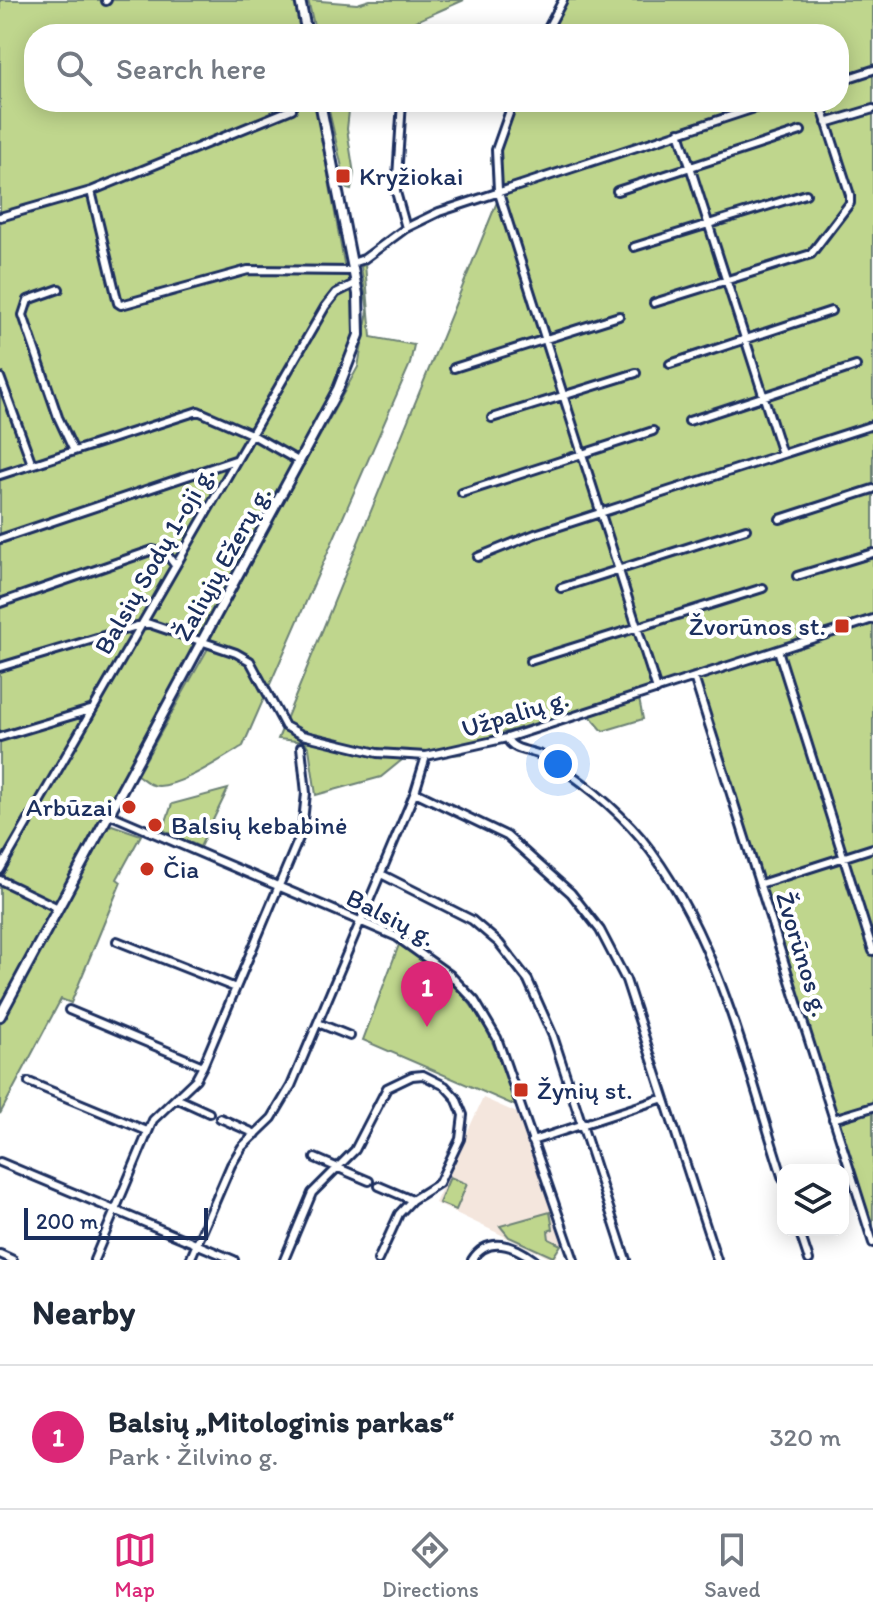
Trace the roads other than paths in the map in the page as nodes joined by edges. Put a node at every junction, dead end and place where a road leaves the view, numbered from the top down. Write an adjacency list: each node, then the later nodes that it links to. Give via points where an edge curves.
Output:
1 (300, 0): 3 (main road)
2 (563, 0): 4 (street)
3 (305, 24)
4 (550, 24)
5 (873, 70): 6 (street)
6 (849, 78)
7 (873, 109): 14 (street)
8 (285, 112): 19 (street)
9 (322, 112): 26 (main road, Žaliųjų Ežerų g.)
10 (401, 112): 24 (street, via 396,192)
11 (509, 112): 18 (street, via 496,150)
12 (742, 112): 16 (street)
13 (823, 112): 14 (street)
14 (826, 123): 27 (street, via 850,203 815,252)
15 (801, 131): 17 (street)
16 (679, 132): 17 (street); 18 (street)
17 (690, 168): 20 (street); 23 (street)
18 (498, 190): 24 (street); 33 (street)
19 (91, 191): 22 (street); 26 (street, via 121,305 248,270)
20 (617, 191)
21 (806, 194): 23 (street)
22 (0, 217)
23 (708, 224): 25 (street); 27 (street)
24 (406, 228): 26 (street)
25 (634, 247)
26 (353, 267): 28 (main road, Žaliųjų Ežerų g.)
27 (726, 281): 30 (street); 34 (street)
28 (356, 283): 48 (street, Balsių Sodų 1-oji g., via 336,293 325,307); 53 (main road, Žaliųjų Ežerų g., via 356,349)
29 (59, 289): 49 (street, via 28,300 23,315)
30 (654, 303)
31 (831, 311): 34 (street)
32 (619, 316): 33 (street)
33 (545, 339): 37 (street); 40 (street)
34 (745, 339): 35 (street); 41 (street)
35 (670, 364)
36 (856, 366): 41 (street)
37 (454, 368)
38 (636, 373): 40 (street)
39 (0, 377): 42 (street)
40 (563, 397): 44 (street); 50 (street)
41 (763, 397): 45 (street); 51 (street)
42 (10, 402): 43 (street); 54 (street)
43 (0, 406)
44 (492, 418)
45 (689, 421)
46 (873, 425): 51 (street)
47 (653, 431): 50 (street)
48 (251, 434): 49 (street, via 198,411); 52 (street, Balsių Sodų 1-oji g.); 53 (street)
49 (73, 449): 54 (street)
50 (583, 454): 57 (street); 58 (street)
51 (782, 454): 58 (street)
52 (235, 460): 61 (street); 64 (street, Balsių Sodų 1-oji g.)
53 (300, 462): 73 (main road, Žaliųjų Ežerų g.)
54 (32, 464): 55 (street)
55 (0, 475)
56 (873, 489): 59 (street)
57 (462, 493)
58 (599, 513): 63 (street); 65 (street)
59 (780, 519)
60 (746, 529): 65 (street)
61 (0, 539)
62 (873, 553): 66 (street)
63 (478, 557)
64 (174, 564): 69 (street, via 166,553 153,550); 71 (street, Balsių Sodų 1-oji g.)
65 (619, 570): 67 (street); 72 (street)
66 (797, 576)
67 (561, 588)
68 (763, 588): 72 (street)
69 (0, 603)
70 (873, 619): 74 (street, Užpalių g.)
71 (142, 623): 73 (street, Užpalių g.); 76 (street); 79 (street, Balsių Sodų 1-oji g.)
72 (637, 627): 75 (street); 78 (street)
73 (202, 642): 83 (street, Užpalių g., via 250,661 285,726 302,735 377,753); 85 (main road, Žaliųjų Ežerų g.)
74 (778, 650): 77 (street, Užpalių g.); 87 (street)
75 (530, 661)
76 (0, 667)
77 (694, 677): 78 (street, Užpalių g.); 91 (street, Žvorūnos g.)
78 (657, 690): 81 (street, Užpalių g.)
79 (90, 710): 80 (street); 88 (street, Balsių Sodų 1-oji g.)
80 (0, 737)
81 (507, 738): 83 (street, Užpalių g.); 116 (street, via 512,746 542,756 607,804 667,874 708,955)
82 (301, 747): 92 (street, via 304,821)
83 (426, 756): 84 (street)
84 (415, 792): 89 (street); 105 (street, via 507,836 587,913 626,980)
85 (109, 814): 92 (street, Balsių g.); 93 (main road, Žaliųjų Ežerų g.)
86 (873, 848): 87 (street)
87 (843, 857): 91 (street); 96 (street)
88 (0, 870)
89 (381, 874): 94 (street); 110 (street, via 472,920 511,957 545,1017)
90 (0, 880): 93 (street)
91 (760, 884): 109 (street, Žvorūnos g.)
92 (280, 887): 94 (street, Balsių g.); 97 (street)
93 (58, 908): 99 (main road, Žaliųjų Ežerų g.)
94 (360, 920): 100 (street); 113 (street, Balsių g., via 411,944 475,1001 503,1054)
95 (117, 941): 97 (street)
96 (873, 951)
97 (236, 988): 102 (street)
98 (69, 1010): 102 (street)
99 (0, 1016)
100 (318, 1023): 101 (street); 112 (street, via 281,1104)
101 (350, 1036)
102 (203, 1066): 104 (street)
103 (29, 1082): 111 (street)
104 (176, 1098): 107 (street); 111 (street)
105 (664, 1098): 110 (street); 136 (street)
106 (873, 1107): 109 (street)
107 (209, 1113)
108 (220, 1118): 112 (street)
109 (833, 1119): 123 (street, Žvorūnos g.)
110 (582, 1126): 113 (street); 135 (street)
111 (147, 1131): 121 (street)
112 (256, 1134): 124 (street, via 231,1165)
113 (532, 1141): 134 (street, Balsių g.)
114 (315, 1158): 117 (street)
115 (0, 1162): 121 (street)
116 (778, 1164)
117 (337, 1167): 118 (street); 120 (street, via 360,1143 387,1088 412,1076 435,1080 456,1098 463,1126 439,1183); 130 (street, via 312,1193)
118 (369, 1181)
119 (379, 1186): 120 (street)
120 (412, 1200): 131 (street, via 394,1223)
121 (116, 1210): 124 (street); 127 (street)
122 (801, 1236): 137 (street)
123 (873, 1243)
124 (196, 1245): 128 (street); 129 (street)
125 (0, 1254): 126 (street)
126 (13, 1260)
127 (94, 1260)
128 (190, 1260)
129 (234, 1260)
130 (284, 1260)
131 (378, 1260)
132 (472, 1260): 133 (street, via 494,1244 511,1246)
133 (534, 1260)
134 (574, 1260)
135 (626, 1260)
136 (717, 1260)
137 (809, 1260)

